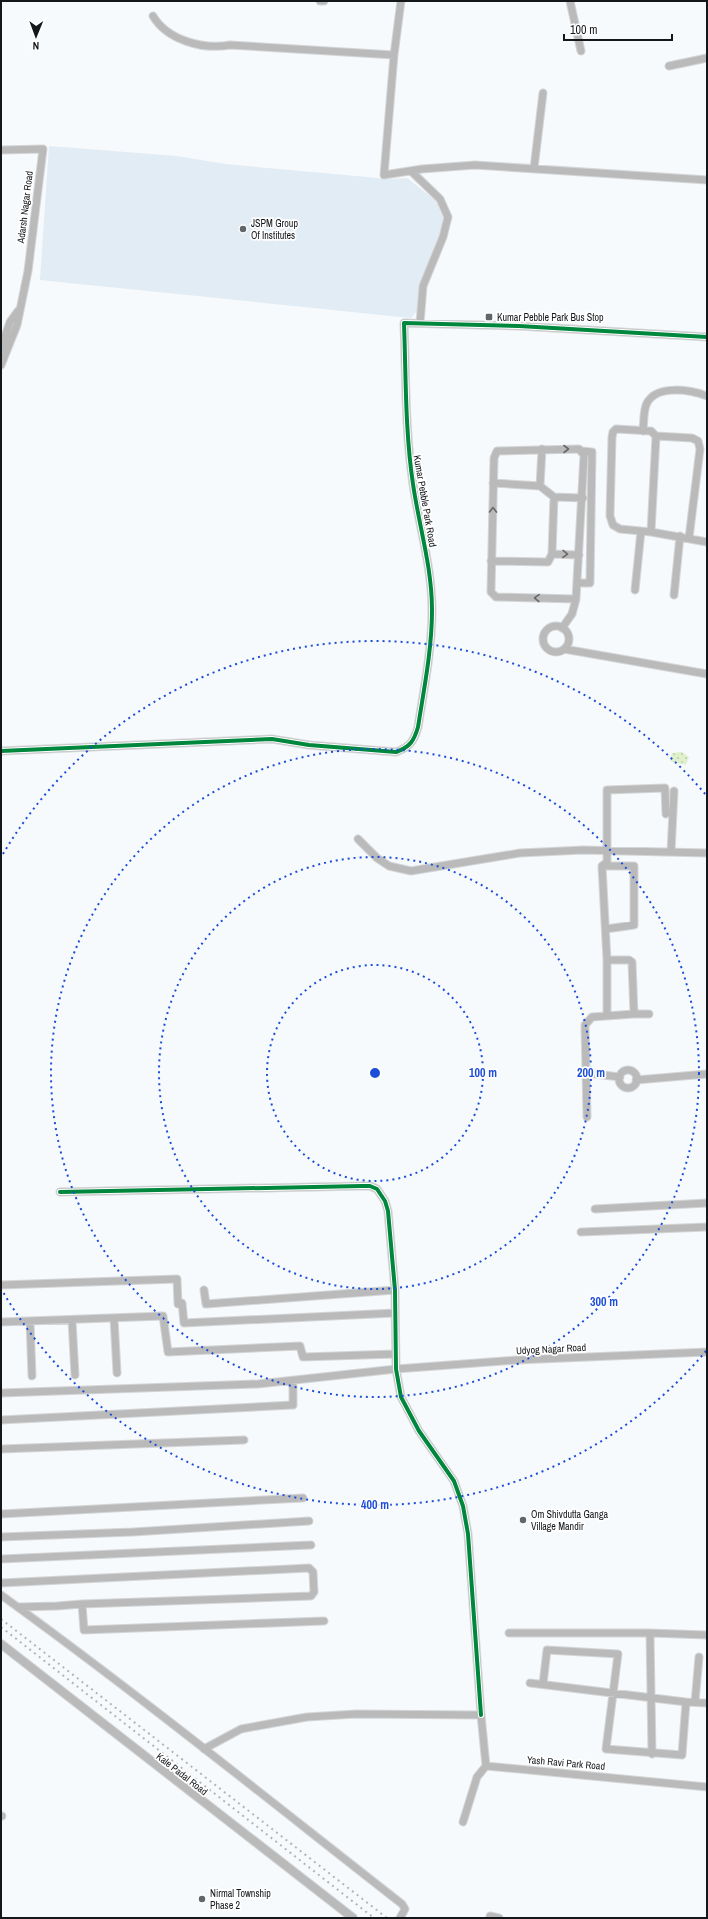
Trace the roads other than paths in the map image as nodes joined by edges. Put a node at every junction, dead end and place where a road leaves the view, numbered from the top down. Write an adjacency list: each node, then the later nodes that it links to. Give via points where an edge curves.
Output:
1 (320, 1): 2 (street)
2 (324, 1)
3 (400, 1): 7 (street)
4 (570, 1): 6 (street)
5 (153, 16): 7 (street, via 158,26 173,37 204,45 230,44)
6 (581, 51)
7 (394, 55): 13 (street, via 384,175)
8 (707, 58): 9 (street)
9 (670, 66)
10 (543, 93): 12 (street)
11 (1, 150): 15 (street, Adarsh Nagar Road, via 43,149 28,271)
12 (534, 168): 13 (street, via 475,165); 14 (street)
13 (411, 171): 16 (street, via 440,199 448,218 423,286)
14 (707, 180)
15 (19, 309): 18 (street, Adarsh Nagar Road, via 10,322); 19 (street, Adarsh Nagar Road, via 17,325)
16 (420, 323): 17 (street, Kumar Pebble Park Road, via 512,325); 44 (street, Kumar Pebble Park Road, via 404,323 406,411 408,451 430,570 432,610 430,645 414,740 410,745 396,752 309,745 272,739)
17 (707, 337)
18 (1, 348)
19 (1, 365)
20 (707, 396): 21 (street, via 685,389 655,395 646,404)
21 (644, 431): 22 (street, via 651,431); 29 (street, via 616,429 612,437 611,522 616,528)
22 (656, 436): 30 (street); 32 (street, via 692,438 698,441 700,449)
23 (542, 449): 24 (street, one-way to 24); 25 (street, via 497,451 494,458); 26 (street)
24 (582, 451): 28 (street); 37 (street, via 592,452 590,583)
25 (493, 483): 26 (street); 36 (street, one-way to 25)
26 (540, 486): 27 (street)
27 (554, 497): 28 (street); 34 (street)
28 (583, 498): 35 (street)
29 (641, 531): 30 (street); 38 (street)
30 (651, 532): 31 (street)
31 (680, 536): 32 (street); 39 (street)
32 (689, 538): 33 (street)
33 (707, 542)
34 (552, 554): 35 (street, one-way to 35); 36 (street, via 548,562)
35 (579, 554): 37 (street)
36 (492, 561): 40 (street, one-way to 36, via 496,597 491,588)
37 (577, 583): 40 (street)
38 (635, 590)
39 (674, 595)
40 (576, 599): 41 (street, via 572,614)
41 (562, 628): 42 (street, via 568,635); 42 (street, via 552,626 548,629 544,642 546,647 554,652)
42 (564, 649): 43 (street)
43 (707, 674)
44 (1, 751)
45 (674, 791): 49 (street)
46 (666, 814): 48 (street, via 665,788 606,790)
47 (358, 839): 48 (street, via 389,866 411,871 520,853)
48 (607, 851): 49 (street); 51 (street, via 607,862)
49 (672, 852): 50 (street)
50 (707, 853)
51 (602, 866): 52 (street); 52 (street, via 634,866 634,925)
52 (606, 929): 53 (street)
53 (607, 960): 54 (street, via 632,962); 56 (street)
54 (634, 1014): 55 (street); 56 (street)
55 (649, 1014)
56 (607, 1016): 57 (street, via 592,1017 585,1025)
57 (586, 1073): 59 (street); 61 (street)
58 (707, 1074): 60 (street)
59 (620, 1077): 60 (street, via 623,1072 628,1071 633,1073); 60 (street, via 621,1085 626,1088 634,1086)
60 (636, 1080)
61 (587, 1117)
62 (60, 1192): 69 (street, via 370,1186 382,1194 388,1211)
63 (707, 1203): 64 (street)
64 (594, 1209)
65 (707, 1227): 66 (street)
66 (581, 1232)
67 (1, 1285): 70 (street, via 177,1279 178,1304 182,1304 184,1323)
68 (204, 1290): 69 (street, via 206,1304)
69 (395, 1290): 70 (street)
70 (395, 1313): 76 (street)
71 (114, 1318): 72 (street); 76 (street, via 163,1316 168,1352 300,1346 303,1357); 78 (street)
72 (72, 1320): 73 (street); 79 (street)
73 (30, 1321): 74 (street); 80 (street)
74 (1, 1322)
75 (707, 1352): 77 (street, Udyog Nagar Road, via 516,1360)
76 (395, 1354): 77 (street)
77 (396, 1369): 81 (street, Udyog Nagar Road); 109 (street, via 406,1410 454,1481 463,1506 468,1534)
78 (117, 1373)
79 (75, 1375)
80 (32, 1376)
81 (292, 1381): 82 (street, Udyog Nagar Road); 83 (street, via 293,1406)
82 (1, 1394)
83 (1, 1420)
84 (244, 1440): 85 (street)
85 (1, 1449)
86 (303, 1498): 87 (street)
87 (1, 1514)
88 (309, 1521): 89 (street)
89 (1, 1537)
90 (310, 1545): 91 (street)
91 (1, 1559)
92 (1, 1583): 94 (street, via 309,1568 314,1572 314,1592 311,1596)
93 (1, 1595): 95 (street)
94 (82, 1604): 95 (street); 96 (street, via 84,1630)
95 (18, 1607): 110 (street)
96 (324, 1621)
97 (509, 1633): 98 (street)
98 (650, 1633): 99 (street); 105 (street)
99 (707, 1635)
100 (1, 1644): 116 (street, Kale Padal Road)
101 (699, 1657): 107 (street)
102 (530, 1683): 103 (street)
103 (543, 1684): 104 (street); 104 (street, via 548,1650 618,1654)
104 (612, 1693): 105 (street); 111 (street, via 606,1748)
105 (651, 1698): 106 (street); 111 (street)
106 (686, 1702): 107 (street); 111 (street, via 682,1755)
107 (695, 1702): 108 (street)
108 (707, 1703)
109 (481, 1715): 110 (street, via 356,1714 307,1717 241,1729); 112 (street)
110 (204, 1749): 117 (street, via 402,1904 404,1909)
111 (652, 1754)
112 (486, 1766): 113 (street, Yash Ravi Park Road); 114 (street, via 476,1777)
113 (707, 1787)
114 (463, 1822)
115 (490, 1916): 118 (street)
116 (353, 1918)
117 (400, 1918)
118 (499, 1918)

